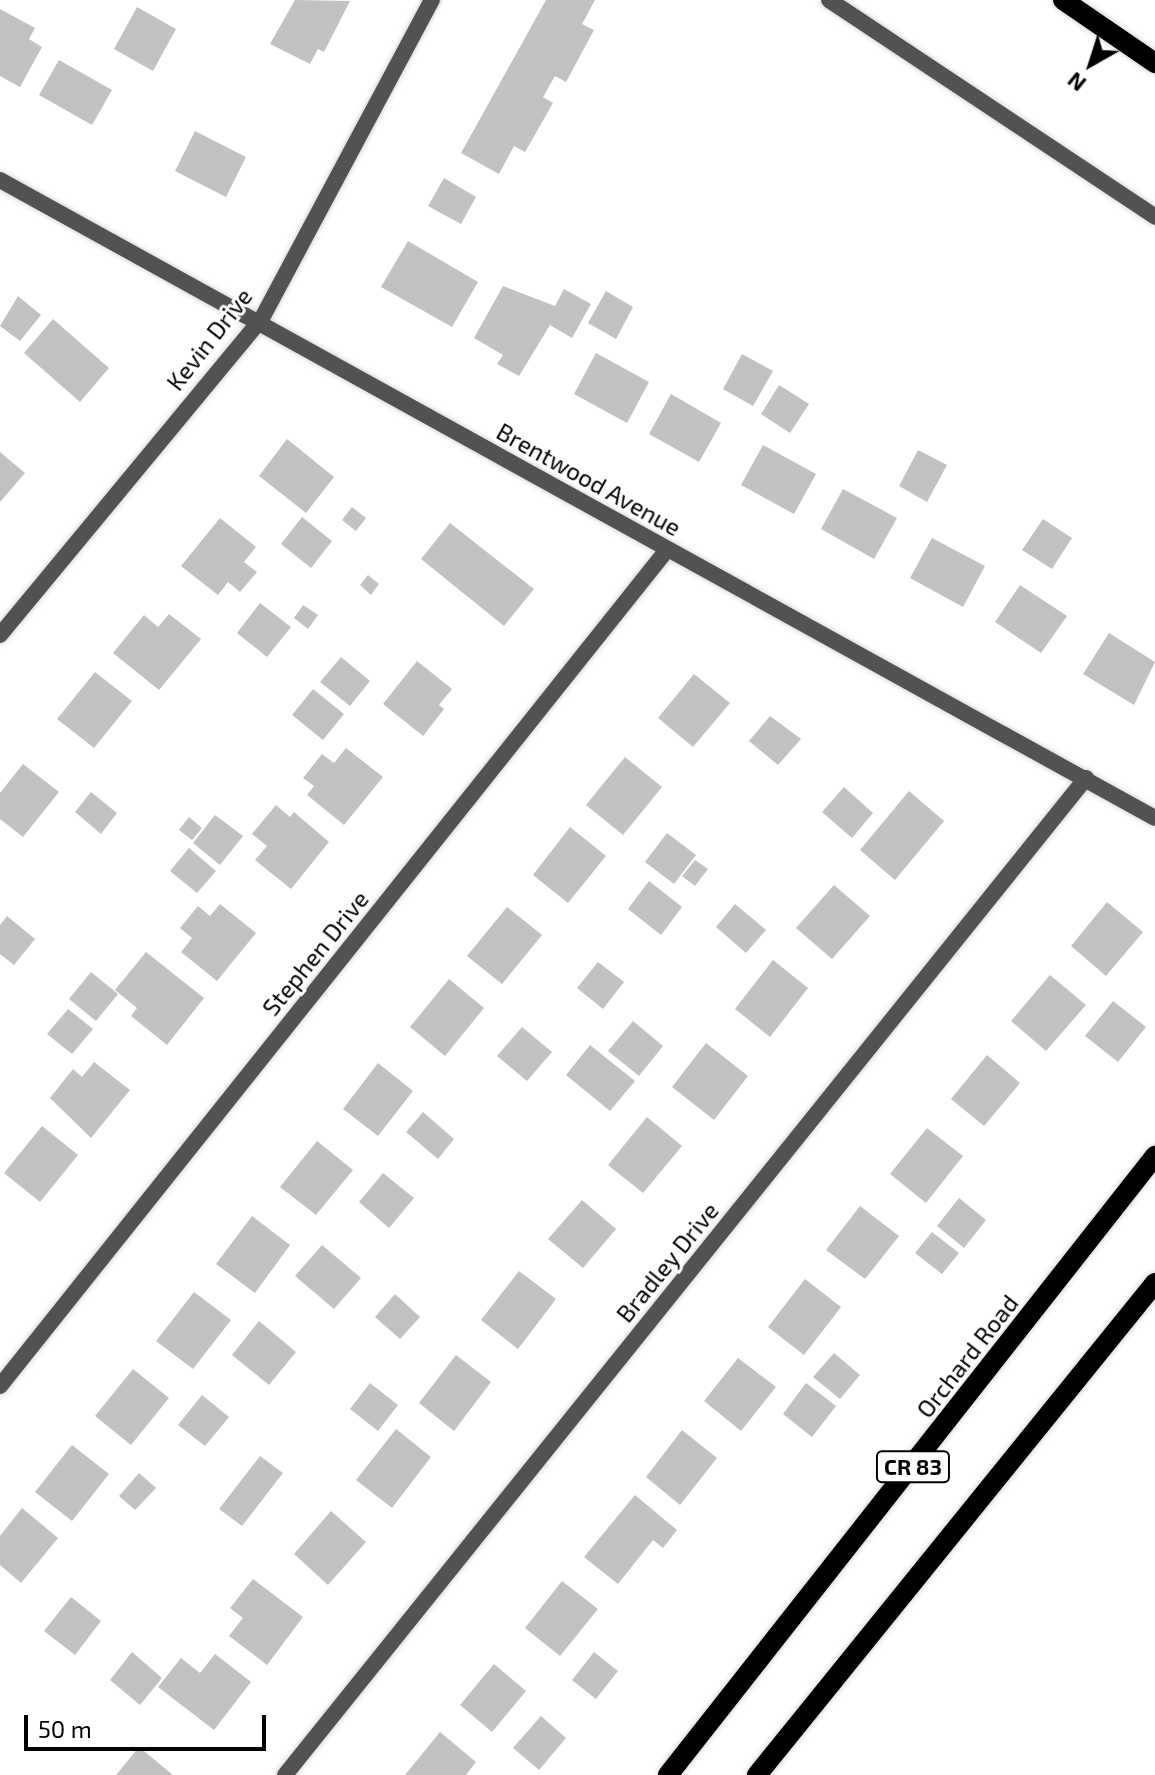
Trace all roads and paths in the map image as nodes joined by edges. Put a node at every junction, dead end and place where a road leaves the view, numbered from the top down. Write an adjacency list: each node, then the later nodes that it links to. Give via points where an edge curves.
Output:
1 (432, 0): 7 (street, Kevin Drive)
2 (829, 0): 6 (street)
3 (1063, 0): 4 (main road)
4 (1155, 63)
5 (0, 180): 7 (street, Brentwood Avenue)
6 (1155, 217)
7 (261, 320): 8 (street, Brentwood Avenue); 9 (street, Kevin Drive)
8 (667, 550): 10 (street, Brentwood Avenue); 14 (street, Stephen Drive)
9 (0, 635)
10 (1086, 778): 11 (street, Brentwood Avenue); 15 (street, Bradley Drive)
11 (1155, 818)
12 (1155, 1156): 16 (main road, Orchard Road / CR 83)
13 (1155, 1283): 17 (main road, CR 83)
14 (0, 1386)
15 (285, 1775)
16 (668, 1775)
17 (757, 1775)

